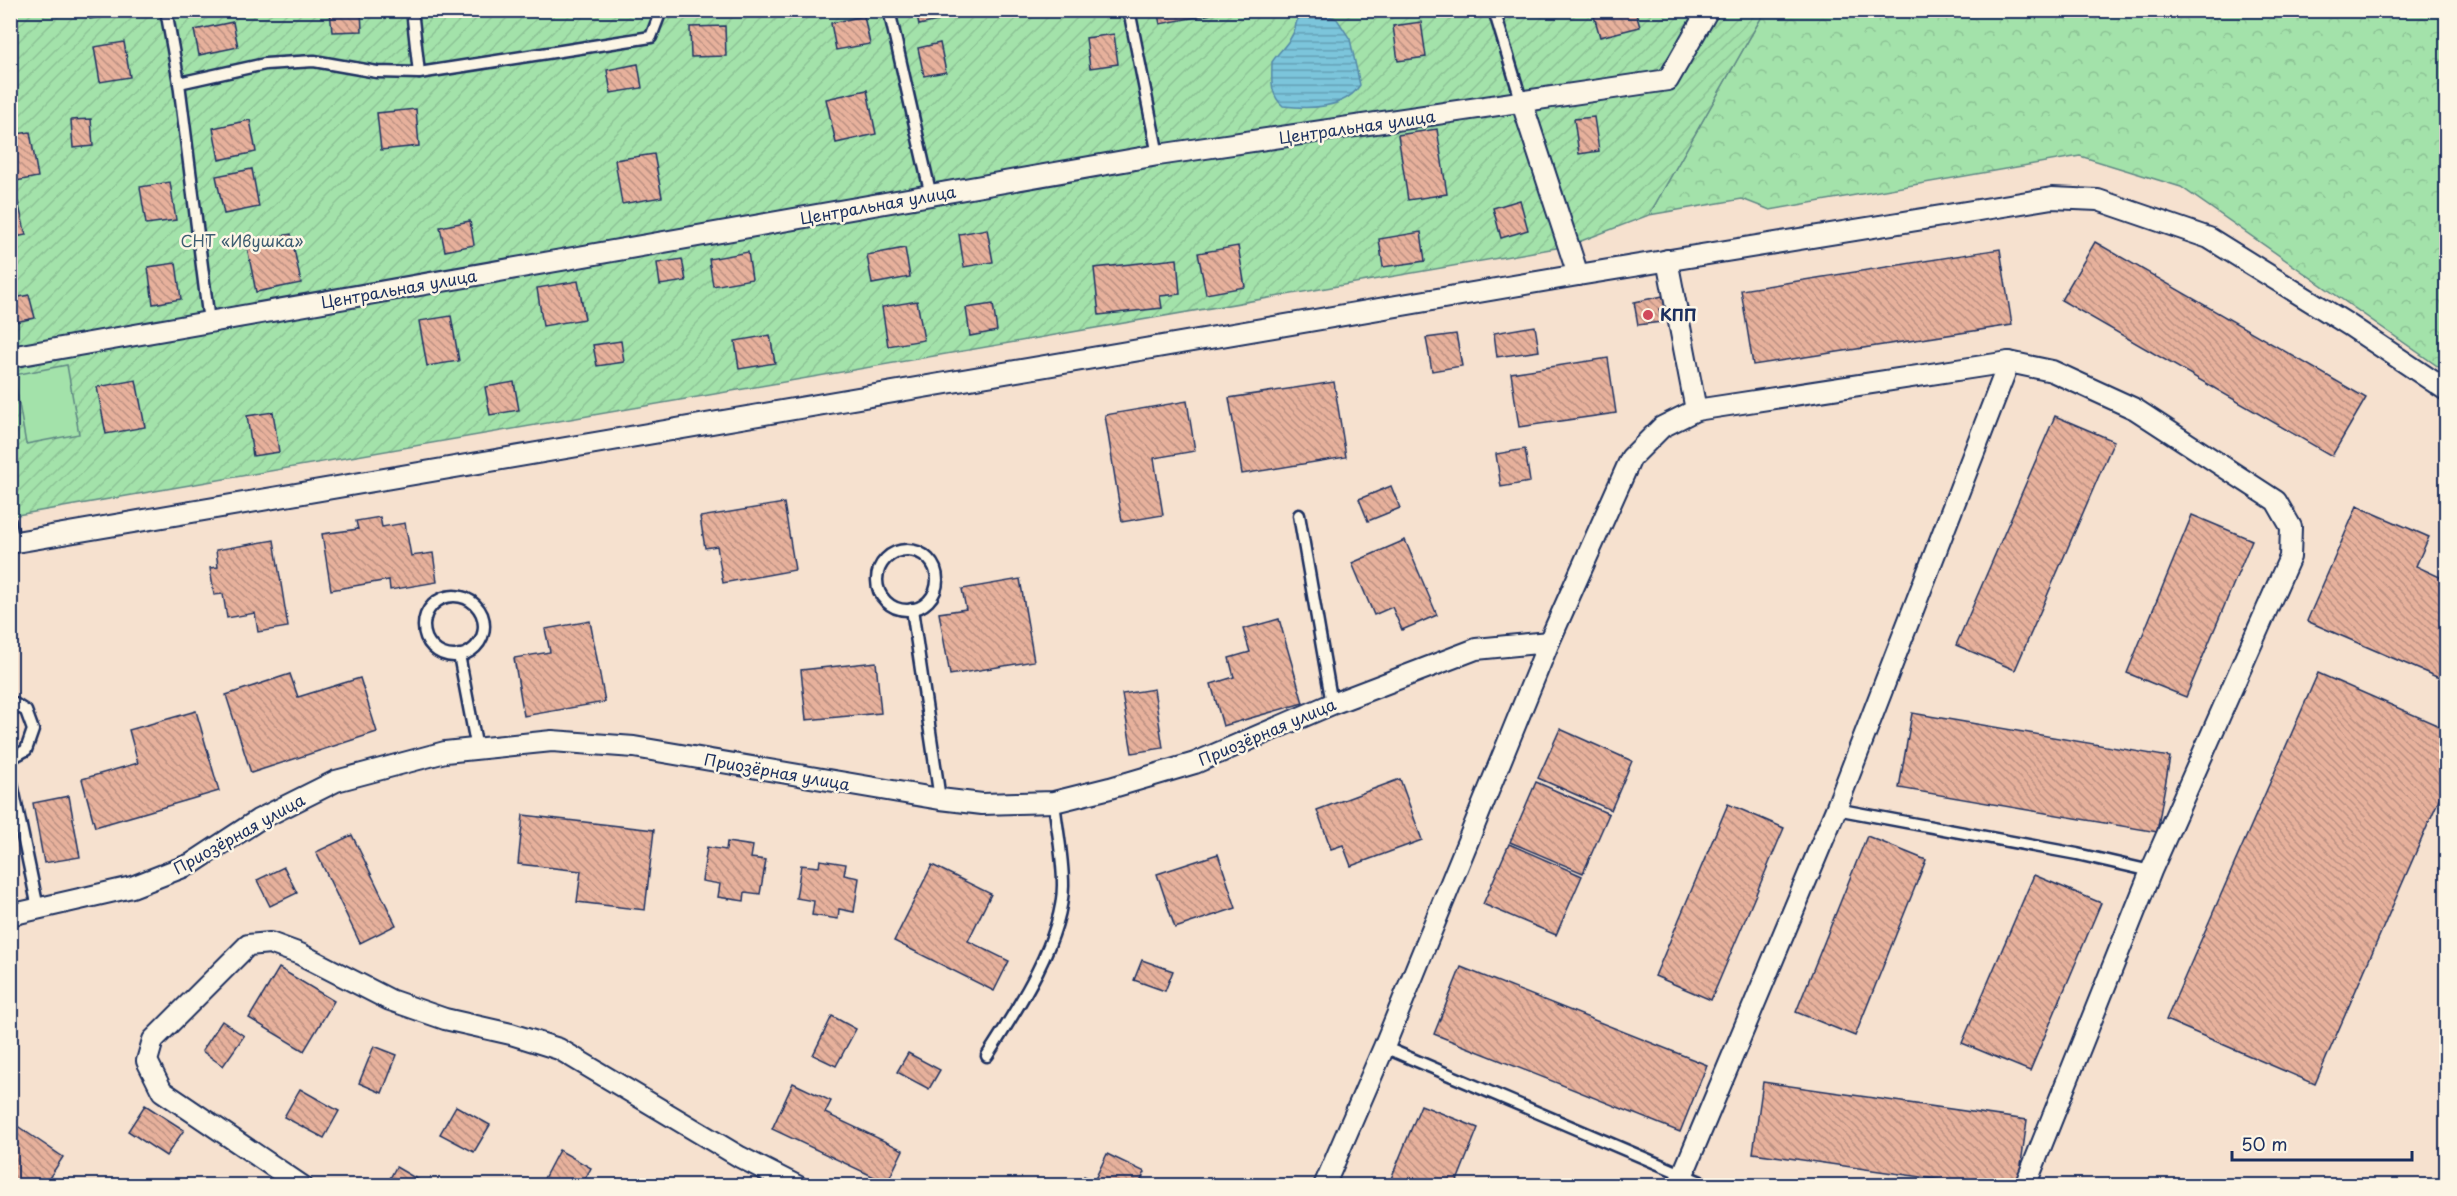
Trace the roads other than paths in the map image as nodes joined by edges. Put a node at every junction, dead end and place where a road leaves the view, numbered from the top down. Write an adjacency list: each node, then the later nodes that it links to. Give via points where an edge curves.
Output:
1 (166, 10): 9 (lane)
2 (412, 10): 8 (lane)
3 (658, 10): 8 (lane, via 651,37)
4 (889, 10): 12 (lane)
5 (1129, 10): 11 (lane)
6 (1494, 10): 10 (lane)
7 (1708, 10): 10 (street, Центральная улица, via 1668,80)
8 (419, 73): 9 (lane, via 376,72 314,61 265,64)
9 (179, 83): 15 (lane)
10 (1522, 103): 11 (street, Центральная улица); 14 (street)
11 (1158, 155): 12 (street, Центральная улица)
12 (931, 196): 15 (street, Центральная улица)
13 (1667, 260): 14 (street); 18 (street, via 2052,198 2098,200 2209,238); 19 (street)
14 (1578, 275): 21 (street)
15 (209, 322): 16 (street, Центральная улица)
16 (10, 357)
17 (2009, 362): 19 (street); 32 (street); 33 (street, via 2052,371 2135,409 2276,501 2291,527 2290,557)
18 (2446, 390)
19 (1696, 410): 23 (street, via 1662,427 1631,458)
20 (1299, 515): 26 (lane)
21 (12, 536)
22 (912, 609): 22 (lane, via 930,600 938,580 931,560 913,550 902,550 884,560 877,579 878,590 892,606); 30 (lane)
23 (1549, 642): 26 (street, Приозёрная улица, via 1476,649); 36 (street)
24 (459, 655): 24 (lane, via 477,645 484,626 482,615 469,600 449,596 431,606 423,625 425,636 438,652); 27 (lane)
25 (10, 701): 28 (lane, via 26,711 33,730 26,750)
26 (1332, 704): 31 (street, Приозёрная улица, via 1195,763)
27 (477, 749): 30 (street, Приозёрная улица, via 552,741 634,747); 34 (street, Приозёрная улица, via 445,752 336,781 258,820 191,864 132,887)
28 (10, 759)
29 (10, 774): 34 (lane)
30 (940, 799): 31 (street, Приозёрная улица, via 982,804)
31 (1054, 802): 37 (lane, via 1063,885 1058,924 1023,999)
32 (1836, 809): 33 (lane); 38 (street)
33 (2151, 871): 43 (street)
34 (38, 908): 35 (street, Приозёрная улица)
35 (10, 915)
36 (1384, 1047): 38 (lane); 41 (street)
37 (987, 1056)
38 (1681, 1180): 42 (lane)
39 (302, 1185): 40 (street, via 162,1091 147,1061 153,1040 248,945 270,943 390,1000 559,1049 740,1156)
40 (797, 1185)
41 (1324, 1185)
42 (1710, 1185)
43 (2025, 1185)

